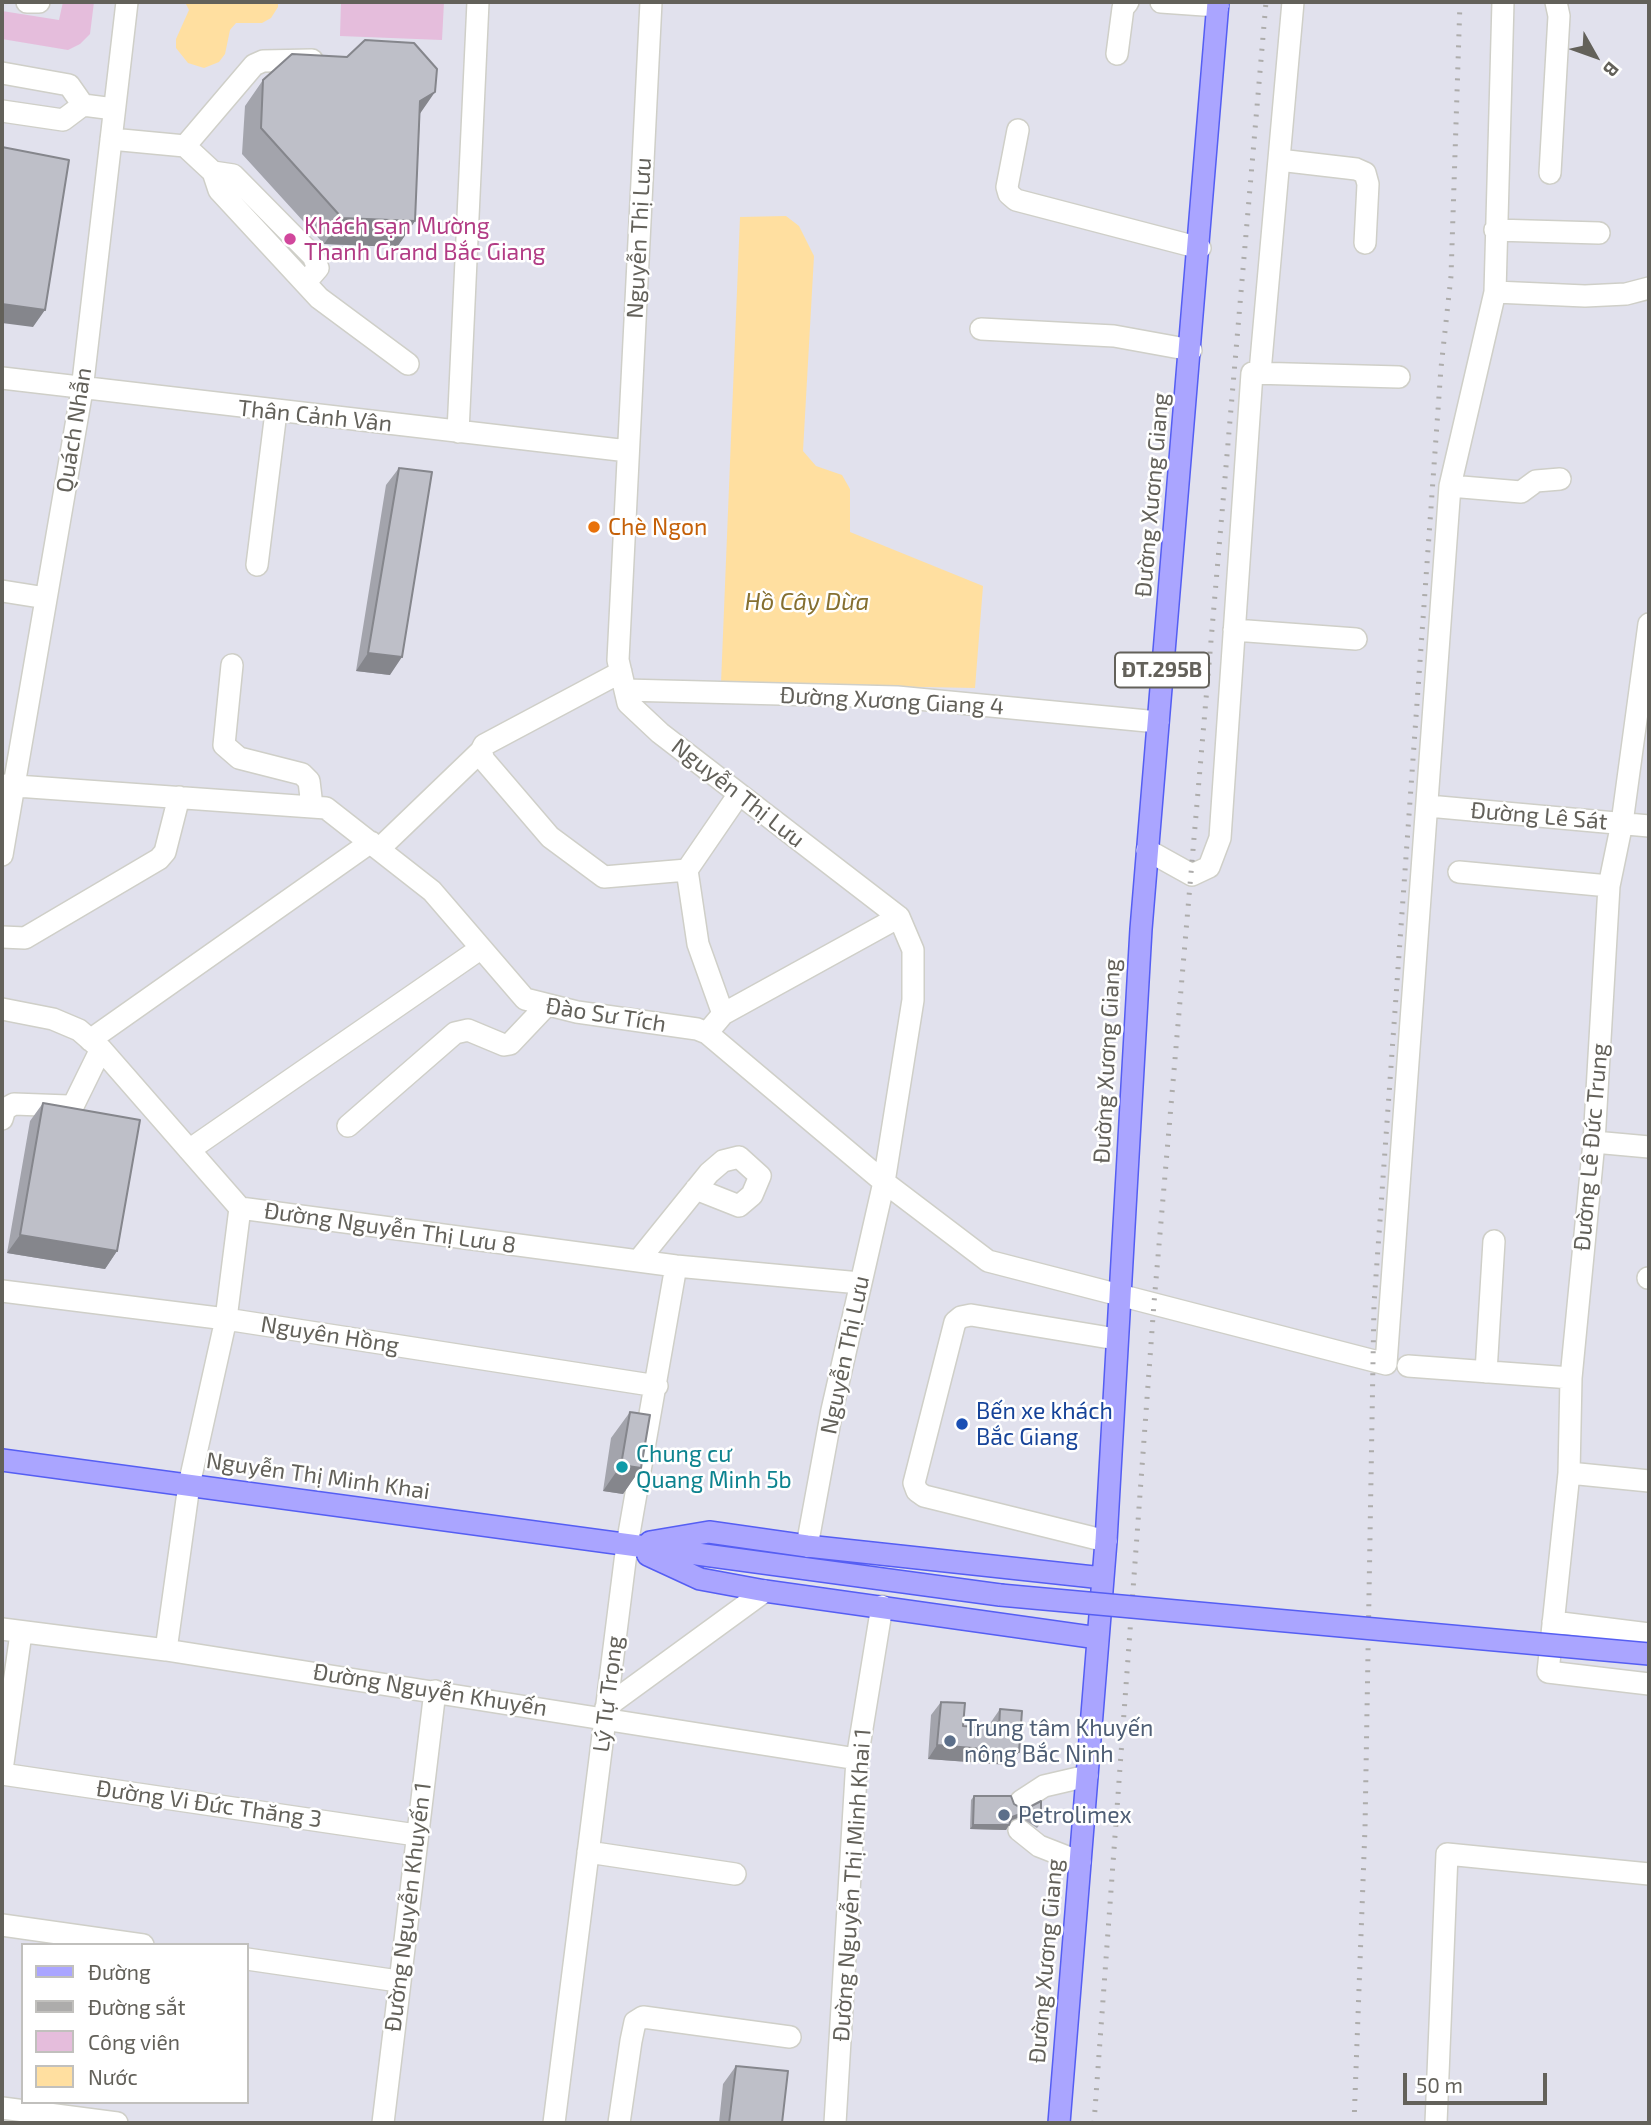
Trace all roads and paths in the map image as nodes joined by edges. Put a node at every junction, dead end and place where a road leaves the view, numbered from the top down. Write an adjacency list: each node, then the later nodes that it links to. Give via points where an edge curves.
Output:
1 (27, 2): 2 (street)
2 (39, 2)
3 (127, 2): 16 (street, Quách Nhẫn)
4 (478, 2): 37 (street)
5 (651, 2): 38 (street, Nguyễn Thị Lưu)
6 (1128, 2): 12 (street, via 1123,8)
7 (1161, 2): 11 (street)
8 (1293, 2): 21 (street)
9 (1503, 2): 23 (street)
10 (1556, 2): 22 (street)
11 (1218, 4): 26 (main road, Đường Xương Giang / ĐT.295B)
12 (1117, 54)
13 (325, 60): 20 (street, via 254,65)
14 (2, 73): 15 (street, via 69,85)
15 (83, 105): 16 (street); 17 (street, via 63,120)
16 (114, 109): 19 (street, Quách Nhẫn)
17 (2, 111)
18 (1018, 130): 26 (street, via 1007,187 1016,200)
19 (111, 139): 20 (street); 35 (street, Quách Nhẫn)
20 (185, 146): 31 (street, via 213,172 219,190 332,310)
21 (1279, 160): 25 (street, via 1365,173); 32 (street)
22 (1550, 173)
23 (1496, 230): 24 (street); 28 (street)
24 (1599, 233)
25 (1365, 243)
26 (1200, 248): 30 (main road, Đường Xương Giang / ĐT.295B)
27 (1649, 288): 28 (street, via 1585,296)
28 (1495, 292): 40 (street)
29 (981, 329): 30 (street, via 1114,336)
30 (1191, 350): 49 (main road, Đường Xương Giang / ĐT.295B)
31 (408, 364)
32 (1260, 372): 33 (street); 45 (street, via 1251,377)
33 (1399, 377)
34 (2, 378): 35 (street, Thân Cảnh Vân)
35 (82, 390): 36 (street, Thân Cảnh Vân); 43 (street, Quách Nhẫn)
36 (276, 412): 37 (street, Thân Cảnh Vân); 41 (street)
37 (458, 432): 38 (street, Thân Cảnh Vân)
38 (628, 451): 48 (street, Nguyễn Thị Lưu, via 618,660)
39 (1560, 479): 40 (street, via 1536,481 1521,492)
40 (1450, 486): 55 (street)
41 (257, 565)
42 (2, 591): 43 (street)
43 (46, 598): 51 (street, Quách Nhẫn)
44 (1649, 624): 56 (street, Đường Lê Đức Trung)
45 (1234, 630): 46 (street); 59 (street, via 1220,838 1209,867 1192,875)
46 (1356, 639)
47 (232, 665): 54 (street, via 224,745 239,758 302,774 309,782)
48 (623, 681): 49 (street, Đường Xương Giang 4, via 898,697); 50 (street, via 485,745); 52 (street, Nguyễn Thị Lưu, via 628,703)
49 (1158, 722): 59 (main road, Đường Xương Giang / ĐT.295B)
50 (481, 751): 58 (street); 61 (street, via 550,836 592,870 613,878)
51 (8, 785): 53 (street, Đào Sư Tích); 60 (street, Quách Nhẫn)
52 (739, 794): 61 (street); 64 (street, Nguyễn Thị Lưu)
53 (178, 797): 54 (street, Đào Sư Tích); 65 (street, via 165,852 159,859 25,938)
54 (312, 806): 58 (street, Đào Sư Tích, via 326,808)
55 (1428, 806): 56 (street, Đường Lê Sát); 85 (street, via 1385,1364)
56 (1622, 823): 57 (street, Đường Lê Sát); 63 (street, Đường Lê Đức Trung)
57 (1649, 826)
58 (375, 845): 66 (street, Đào Sư Tích, via 432,891); 71 (street)
59 (1147, 850): 85 (main road, Đường Xương Giang / ĐT.295B)
60 (2, 855)
61 (687, 870): 69 (street, via 700,952)
62 (1459, 872): 63 (street)
63 (1609, 886): 74 (street, Đường Lê Đức Trung)
64 (899, 917): 69 (street); 77 (street, Nguyễn Thị Lưu, via 913,950 913,1000)
65 (2, 937)
66 (480, 949): 67 (street, Đào Sư Tích, via 525,999); 76 (street)
67 (546, 1006): 70 (street, Đào Sư Tích); 73 (street, via 510,1044 468,1030 455,1033)
68 (2, 1009): 71 (street, Đường Nguyễn Thị Lưu 8, via 53,1019 79,1030)
69 (723, 1014): 70 (street)
70 (707, 1033): 77 (street)
71 (95, 1044): 72 (street, via 74,1104 14,1104 5,1109); 76 (street, Đường Nguyễn Thị Lưu 8)
72 (2, 1118)
73 (348, 1126)
74 (1594, 1142): 75 (street); 90 (street, Đường Lê Đức Trung)
75 (1649, 1147)
76 (189, 1150): 79 (street, Đường Nguyễn Thị Lưu 8)
77 (884, 1182): 83 (street, Nguyễn Thị Lưu); 85 (street, via 988,1261)
78 (696, 1189): 81 (street)
79 (240, 1208): 81 (street, Đường Nguyễn Thị Lưu 8); 86 (street)
80 (1494, 1241): 89 (street)
81 (638, 1261): 82 (street, Đường Nguyễn Thị Lưu 8)
82 (676, 1266): 83 (street, Đường Nguyễn Thị Lưu 8); 91 (street, Lý Tự Trọng)
83 (860, 1283): 98 (street, Nguyễn Thị Lưu)
84 (2, 1291): 86 (street, Nguyên Hồng)
85 (1120, 1296): 87 (main road, Đường Xương Giang / ĐT.295B)
86 (226, 1319): 91 (street, Nguyên Hồng); 95 (street)
87 (1116, 1339): 96 (main road, Đường Xương Giang / ĐT.295B); 96 (street, via 961,1317 955,1322 914,1483 923,1496)
88 (1408, 1366): 89 (street)
89 (1486, 1372): 90 (street)
90 (1571, 1378): 93 (street, Đường Lê Đức Trung)
91 (657, 1386): 97 (street, Lý Tự Trọng)
92 (2, 1460): 95 (main road, Nguyễn Thị Minh Khai)
93 (1569, 1473): 94 (street); 102 (street, Đường Lê Đức Trung)
94 (1649, 1481)
95 (190, 1485): 97 (main road, Nguyễn Thị Minh Khai); 106 (street)
96 (1106, 1541): 99 (main road, Đường Xương Giang / ĐT.295B)
97 (627, 1545): 98 (main road, via 709,1532); 100 (main road, via 700,1579); 107 (main road, Nguyễn Thị Minh Khai, bridge, via 1000,1595); 110 (street, Lý Tự Trọng)
98 (807, 1546): 99 (main road)
99 (1103, 1578): 105 (main road, Đường Xương Giang / ĐT.295B)
100 (765, 1591): 101 (main road); 110 (street)
101 (882, 1606): 105 (main road); 111 (street, Đường Nguyễn Thị Minh Khai 1)
102 (1553, 1622): 104 (street); 108 (street, Đường Lê Đức Trung, via 1548,1672)
103 (12, 1631): 106 (street, Đường Nguyễn Khuyến); 112 (street)
104 (1649, 1634)
105 (1098, 1638): 113 (main road, Đường Xương Giang / ĐT.295B)
106 (166, 1650): 109 (street, Đường Nguyễn Khuyến)
107 (1649, 1654)
108 (1649, 1684)
109 (435, 1690): 110 (street, Đường Nguyễn Khuyến); 116 (street, Đường Nguyễn Khuyến 1)
110 (605, 1713): 111 (street, Đường Nguyễn Khuyến); 117 (street, Lý Tự Trọng)
111 (857, 1759): 131 (street, Đường Nguyễn Thị Minh Khai 1)
112 (2, 1772): 116 (street, Đường Vi Đức Thăng 3)
113 (1087, 1776): 114 (street, via 1044,1786); 118 (main road, Đường Xương Giang / ĐT.295B)
114 (1021, 1801)
115 (1019, 1830): 118 (street, via 1039,1846)
116 (416, 1835): 124 (street, Đường Nguyễn Khuyến 1)
117 (588, 1852): 119 (street); 129 (street, Lý Tự Trọng)
118 (1080, 1862): 132 (main road, Đường Xương Giang / ĐT.295B)
119 (735, 1874)
120 (1649, 1874): 133 (street, via 1447,1854)
121 (2, 1925): 122 (street)
122 (129, 1943)
123 (248, 1959): 124 (street)
124 (398, 1981): 128 (street, Đường Nguyễn Khuyến 1)
125 (789, 2037): 130 (street, via 643,2017 635,2022)
126 (2, 2108): 127 (street)
127 (117, 2123)
128 (383, 2123)
129 (554, 2123)
130 (619, 2123)
131 (835, 2123)
132 (1059, 2123)
133 (1436, 2123)

